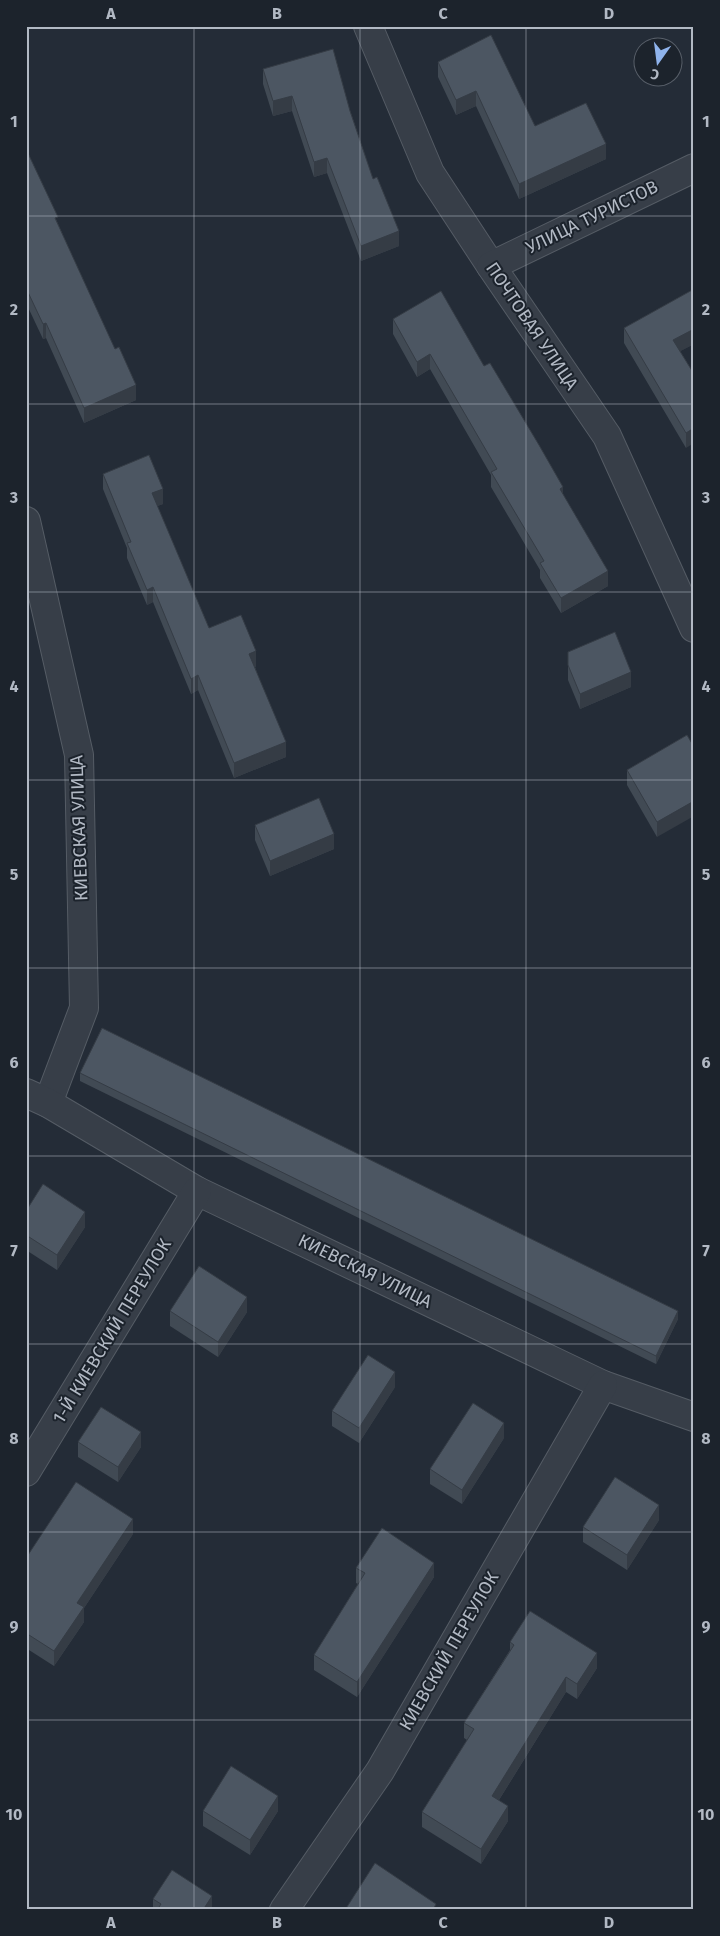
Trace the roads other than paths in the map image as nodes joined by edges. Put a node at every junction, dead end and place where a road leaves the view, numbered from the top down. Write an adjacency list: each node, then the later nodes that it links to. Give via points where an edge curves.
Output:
1 (368, 26): 3 (street, ПОЧТОВАЯ УЛИЦА, via 430,173)
2 (694, 168): 3 (street, УЛИЦА ТУРИСТОВ)
3 (491, 266): 5 (street, ПОЧТОВАЯ УЛИЦА, via 607,436)
4 (26, 521): 6 (street, КИЕВСКАЯ УЛИЦА, via 79,755 84,1008)
5 (694, 628)
6 (37, 1098): 7 (street, КИЕВСКАЯ УЛИЦА)
7 (197, 1191): 8 (street, КИЕВСКАЯ УЛИЦА); 10 (street, 1-Й КИЕВСКИЙ ПЕРЕУЛОК)
8 (603, 1385): 9 (street, КИЕВСКАЯ УЛИЦА); 11 (street, КИЕВСКИЙ ПЕРЕУЛОК, via 380,1771)
9 (694, 1417)
10 (26, 1472)
11 (284, 1910)

